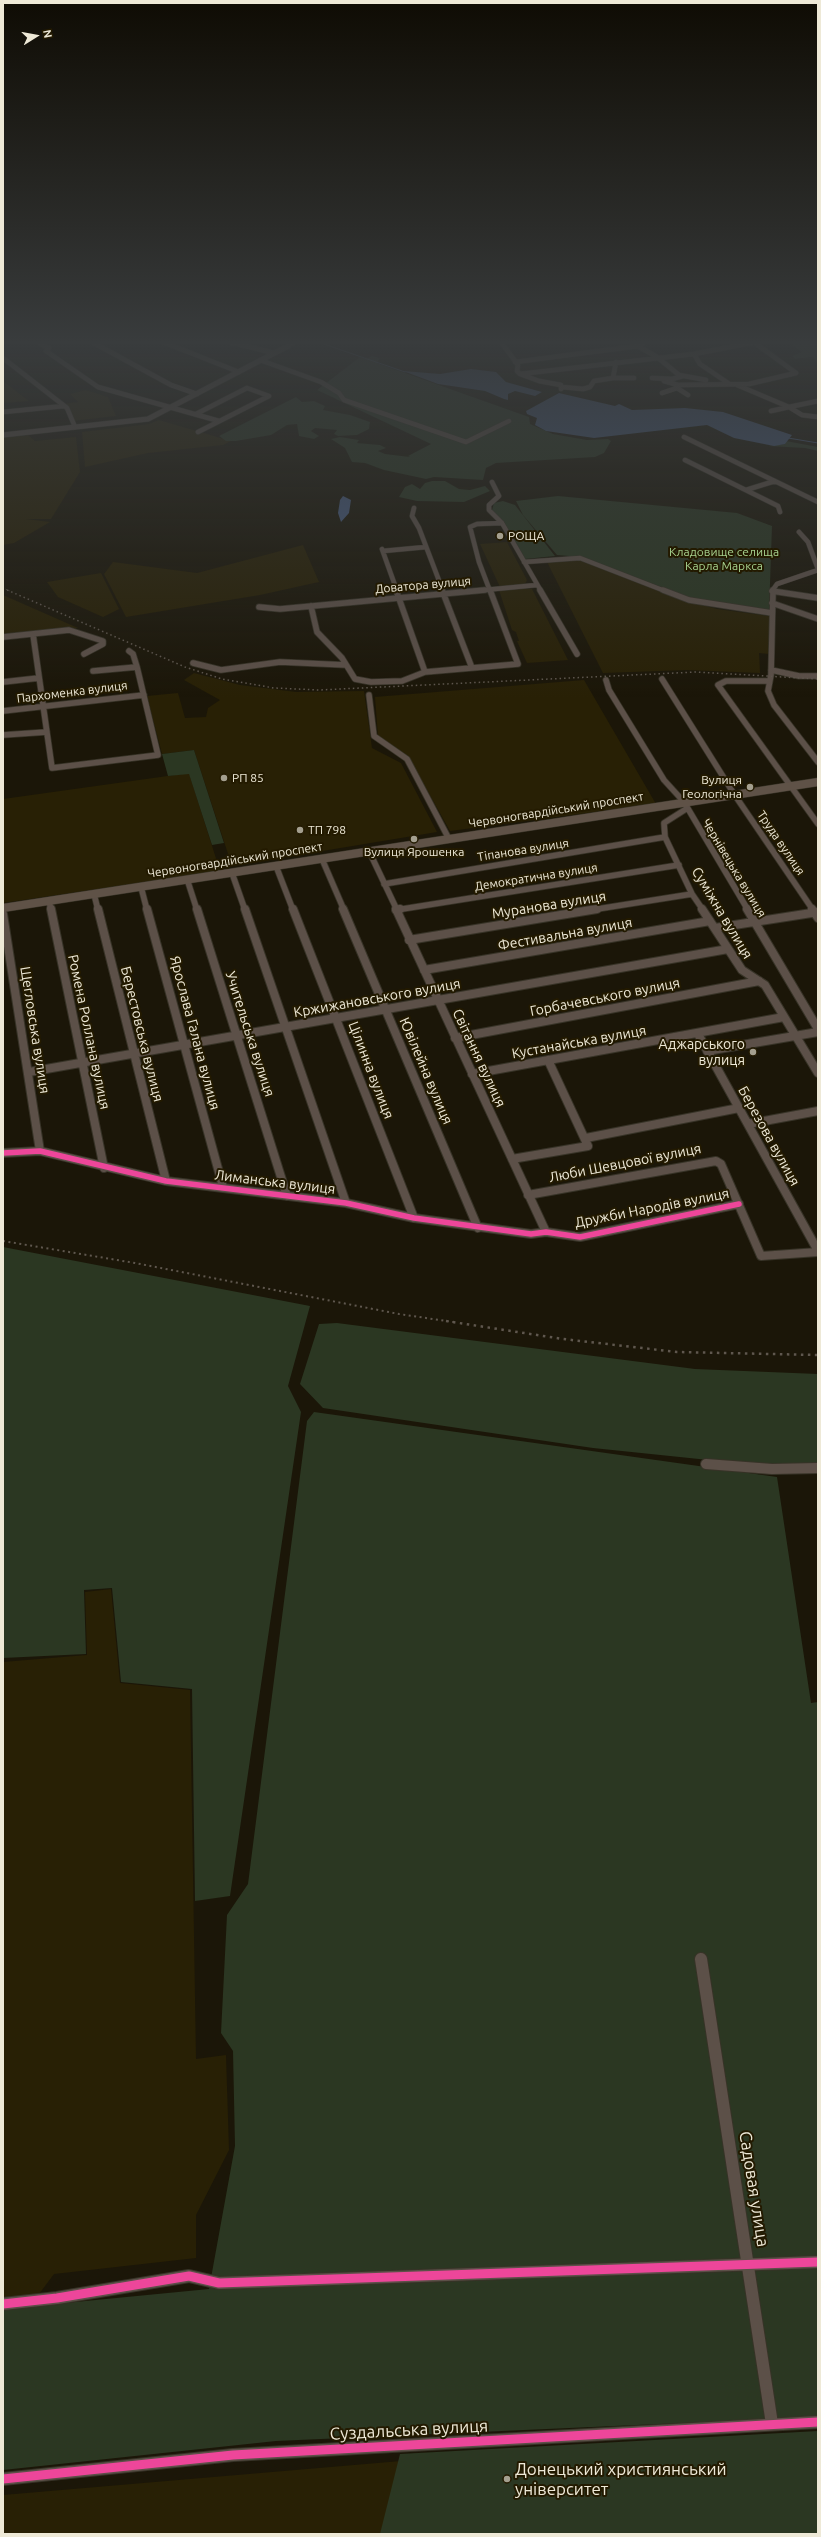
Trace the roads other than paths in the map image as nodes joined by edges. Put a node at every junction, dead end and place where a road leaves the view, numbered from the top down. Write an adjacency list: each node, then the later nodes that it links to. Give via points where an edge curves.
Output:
1 (685, 460): 5 (street)
2 (733, 460): 3 (street)
3 (776, 481): 5 (street); 6 (street)
4 (492, 482): 9 (street, via 499,496 489,505 489,510)
5 (746, 490): 8 (street, via 778,506)
6 (818, 502)
7 (414, 508): 11 (street, via 412,516)
8 (780, 512)
9 (502, 522): 12 (street); 17 (street, via 470,527 474,548)
10 (799, 532): 13 (street, via 808,542)
11 (426, 547): 19 (street); 20 (street, via 383,550)
12 (524, 562): 16 (street); 25 (street, via 580,558 689,600)
13 (818, 570): 14 (street)
14 (802, 575): 15 (street); 18 (street, via 777,584)
15 (818, 577)
16 (537, 585): 17 (street, Доватора вулиця); 31 (street)
17 (491, 590): 19 (street, Доватора вулиця); 35 (street, via 518,664)
18 (772, 591): 21 (street); 22 (street)
19 (444, 593): 20 (street, Доватора вулиця); 35 (street)
20 (399, 596): 23 (street, Доватора вулиця); 38 (street)
21 (818, 598)
22 (772, 603): 25 (street); 26 (street)
23 (311, 606): 24 (street, Доватора вулиця, via 280,609); 33 (street, via 317,632)
24 (259, 607)
25 (772, 613): 36 (street)
26 (818, 619)
27 (33, 634): 28 (street); 30 (street, via 79,632 103,641); 40 (street)
28 (3, 637)
29 (129, 651): 34 (street, via 133,654)
30 (84, 654)
31 (577, 654)
32 (193, 662): 33 (street, via 221,670 280,662)
33 (346, 664): 38 (street, via 355,679 371,682 402,681)
34 (137, 667): 37 (street); 45 (street)
35 (472, 668): 38 (street)
36 (771, 670): 39 (street, via 799,676); 43 (street)
37 (93, 671)
38 (425, 672)
39 (818, 676)
40 (39, 678): 44 (street); 47 (street)
41 (662, 679): 54 (street, Труда вулиця)
42 (606, 680): 55 (street, Чернівецька вулиця, via 609,690 654,764)
43 (769, 681): 51 (street, via 768,691 774,706); 53 (street, via 726,681 718,685)
44 (3, 682)
45 (144, 695): 47 (street, Пархоменка вулиця); 49 (street, via 158,755 55,768 50,766)
46 (369, 695): 58 (street, via 374,736 407,760)
47 (43, 707): 48 (street, Пархоменка вулиця); 49 (street, via 46,713)
48 (3, 711)
49 (47, 732): 50 (street)
50 (3, 735)
51 (818, 762)
52 (818, 782): 53 (main road, Червоногвардійський проспект)
53 (791, 786): 54 (main road, Червоногвардійський проспект); 56 (street)
54 (734, 794): 55 (main road, Червоногвардійський проспект); 73 (street, Труда вулиця)
55 (685, 806): 57 (street, via 664,823); 58 (main road, Червоногвардійський проспект, via 661,806); 75 (street, Чернівецька вулиця)
56 (818, 824)
57 (665, 837): 61 (street, Суміжна вулиця); 65 (street, Тіпанова вулиця)
58 (449, 839): 59 (main road, Червоногвардійський проспект)
59 (370, 851): 60 (main road, Червоногвардійський проспект); 65 (street, Світання вулиця)
60 (322, 858): 62 (main road, Червоногвардійський проспект); 82 (street, Ювілейна вулиця)
61 (679, 865): 68 (street, Суміжна вулиця); 71 (street, Демократична вулиця)
62 (276, 866): 63 (main road, Червоногвардійський проспект); 84 (street, Цілинна вулиця)
63 (232, 872): 64 (main road, Червоногвардійський проспект); 85 (street)
64 (186, 880): 66 (main road, Червоногвардійський проспект); 90 (street, Учительська вулиця)
65 (384, 884): 71 (street, Світання вулиця)
66 (141, 887): 67 (main road, Червоногвардійський проспект); 92 (street, Ярослава Галана вулиця)
67 (94, 894): 69 (main road, Червоногвардійський проспект); 94 (street, Берестовська вулиця)
68 (692, 894): 74 (street, Суміжна вулиця); 77 (street, Муранова вулиця)
69 (49, 901): 70 (main road, Червоногвардійський проспект); 96 (street, Ромена Роллана вулиця)
70 (3, 908)
71 (396, 910): 77 (street, Світання вулиця)
72 (3, 914): 97 (street, Щегловська вулиця)
73 (817, 914): 75 (street)
74 (710, 921): 76 (street, Суміжна вулиця); 79 (street, Фестивальна вулиця)
75 (753, 921): 76 (street); 86 (street, Чернівецька вулиця)
76 (715, 928): 78 (street, Суміжна вулиця)
77 (409, 940): 79 (street, Світання вулиця)
78 (728, 949): 80 (street, Суміжна вулиця, via 746,975); 81 (street, Кржижановського вулиця)
79 (424, 970): 81 (street, Світання вулиця)
80 (759, 981): 83 (street, Суміжна вулиця, via 765,985); 91 (street, Горбачевського вулиця)
81 (437, 1000): 82 (street, Кржижановського вулиця); 91 (street, Світання вулиця)
82 (386, 1010): 84 (street, Кржижановського вулиця); 115 (street, Ювілейна вулиця)
83 (784, 1017): 88 (street, Кустанайська вулиця); 89 (street, Суміжна вулиця)
84 (336, 1018): 85 (street, Кржижановського вулиця); 114 (street, Цілинна вулиця)
85 (287, 1027): 90 (street, Кржижановського вулиця); 112 (street)
86 (818, 1029)
87 (818, 1032): 89 (street)
88 (698, 1034): 93 (street, Березова вулиця); 95 (street, Кустанайська вулиця)
89 (795, 1035): 93 (street); 98 (street, Суміжна вулиця)
90 (237, 1036): 92 (street, Кржижановського вулиця); 111 (street, Учительська вулиця)
91 (455, 1038): 99 (street, Світання вулиця)
92 (185, 1045): 94 (street, Кржижановського вулиця); 109 (street, Ярослава Галана вулиця)
93 (707, 1051): 100 (street, Березова вулиця)
94 (134, 1054): 96 (street, Кржижановського вулиця); 108 (street, Берестовська вулиця)
95 (548, 1060): 99 (street, Кустанайська вулиця); 103 (street)
96 (83, 1063): 97 (street, Кржижановського вулиця); 107 (street, Ромена Роллана вулиця)
97 (29, 1072): 104 (street, Щегловська вулиця)
98 (818, 1073)
99 (472, 1074): 106 (street, Світання вулиця)
100 (739, 1108): 102 (street, Березова вулиця); 103 (street)
101 (818, 1112): 102 (street)
102 (748, 1124): 117 (street, Березова вулиця)
103 (586, 1138): 106 (street, via 589,1143 586,1148)
104 (40, 1151): 105 (street, Лиманська вулиця); 107 (street, Лиманська вулиця)
105 (3, 1153)
106 (512, 1159): 110 (street, Світання вулиця)
107 (104, 1168): 108 (street, Лиманська вулиця)
108 (166, 1180): 109 (street, Лиманська вулиця)
109 (223, 1187): 111 (street, Лиманська вулиця)
110 (528, 1195): 113 (street, Люби Шевцової вулиця, via 711,1160 721,1164); 116 (street, Світання вулиця)
111 (288, 1196): 112 (street, Лиманська вулиця)
112 (346, 1203): 114 (street, Лиманська вулиця)
113 (740, 1204): 116 (street, Дружби Народів вулиця, via 580,1237); 117 (street, Люби Шевцової вулиця, via 762,1256)
114 (414, 1218): 115 (street, Лиманська вулиця)
115 (478, 1228): 116 (street, Лиманська вулиця, via 531,1234)
116 (546, 1232)
117 (818, 1251)
118 (706, 1464): 119 (street, via 772,1469)
119 (818, 1468)
120 (701, 1959): 122 (street, Садовая улица)
121 (818, 2262): 122 (street)
122 (748, 2264): 123 (street, via 220,2283 189,2276 57,2298); 125 (street, Садовая улица)
123 (3, 2304)
124 (818, 2422): 125 (street, Суздальська вулиця)
125 (772, 2424): 126 (street, Суздальська вулиця, via 233,2455)
126 (3, 2479)

